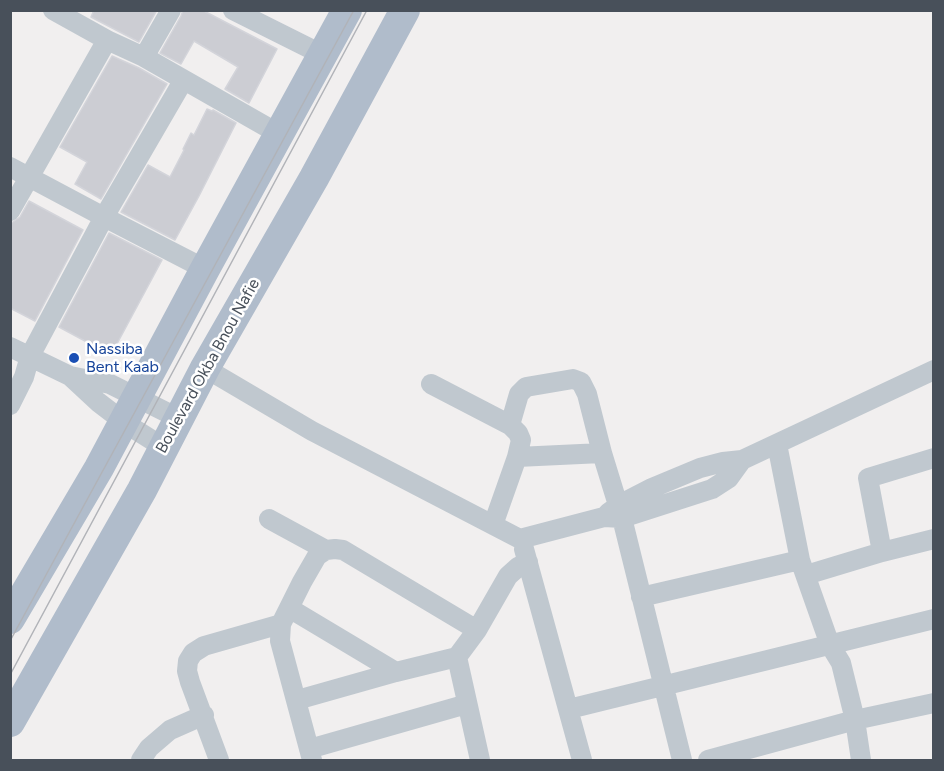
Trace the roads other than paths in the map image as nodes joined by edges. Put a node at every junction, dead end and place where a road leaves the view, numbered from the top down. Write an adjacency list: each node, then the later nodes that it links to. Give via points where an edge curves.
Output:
1 (53, 10): 6 (street)
2 (171, 10): 8 (street)
3 (233, 10): 7 (street)
4 (347, 10): 7 (main road)
5 (405, 10): 18 (main road, Boulevard Okba Bnou Nafie)
6 (107, 40): 8 (street); 12 (street)
7 (323, 55): 10 (main road)
8 (144, 57): 9 (street)
9 (183, 81): 10 (street); 14 (street)
10 (279, 134): 15 (main road)
11 (10, 167): 12 (street)
12 (30, 177): 13 (street); 14 (street)
13 (10, 211)
14 (104, 218): 15 (street); 17 (street)
15 (205, 270): 23 (main road)
16 (10, 347): 17 (street)
17 (30, 356): 20 (street); 22 (street)
18 (205, 368): 24 (main road, Boulevard Okba Bnou Nafie); 33 (street, via 312,431)
19 (933, 370): 26 (street)
20 (70, 376): 23 (street, via 98,402); 23 (street, via 110,384)
21 (431, 384): 25 (street)
22 (10, 405)
23 (130, 409): 24 (street); 27 (street); 42 (main road)
24 (178, 418): 27 (main road, Boulevard Okba Bnou Nafie)
25 (510, 425): 28 (street, via 519,394 526,387 573,379 581,382 587,394); 29 (street, via 521,440)
26 (777, 444): 31 (street, via 742,460 729,478 712,489); 39 (street)
27 (163, 447): 55 (main road, Boulevard Okba Bnou Nafie)
28 (602, 453): 29 (street); 31 (street)
29 (517, 457): 33 (street)
30 (933, 458): 37 (street, via 867,478)
31 (615, 513): 34 (street); 40 (street)
32 (269, 519): 36 (street)
33 (493, 525): 34 (street)
34 (520, 539): 38 (street)
35 (933, 539): 37 (street)
36 (326, 550): 41 (street, via 317,556); 44 (street, via 343,550)
37 (882, 552): 39 (street)
38 (528, 562): 44 (street, via 508,576); 52 (street)
39 (803, 568): 40 (street); 45 (street)
40 (641, 597): 48 (street)
41 (285, 616): 47 (street); 49 (street, via 280,641); 53 (street, via 204,646 193,654 187,671)
42 (10, 619)
43 (933, 619): 45 (street)
44 (477, 630): 46 (street)
45 (830, 645): 48 (street); 54 (street, via 841,663)
46 (457, 657): 47 (street); 51 (street)
47 (396, 672): 49 (street)
48 (663, 685): 52 (street); 61 (street)
49 (297, 700): 56 (street)
50 (933, 703): 54 (street)
51 (467, 704): 56 (street); 59 (street)
52 (569, 709): 60 (street)
53 (204, 715): 57 (street, via 170,730); 58 (street)
54 (855, 720): 62 (street); 63 (street)
55 (10, 722)
56 (310, 754)
57 (141, 760)
58 (219, 760)
59 (480, 760)
60 (582, 760)
61 (682, 760)
62 (708, 760)
63 (861, 760)

